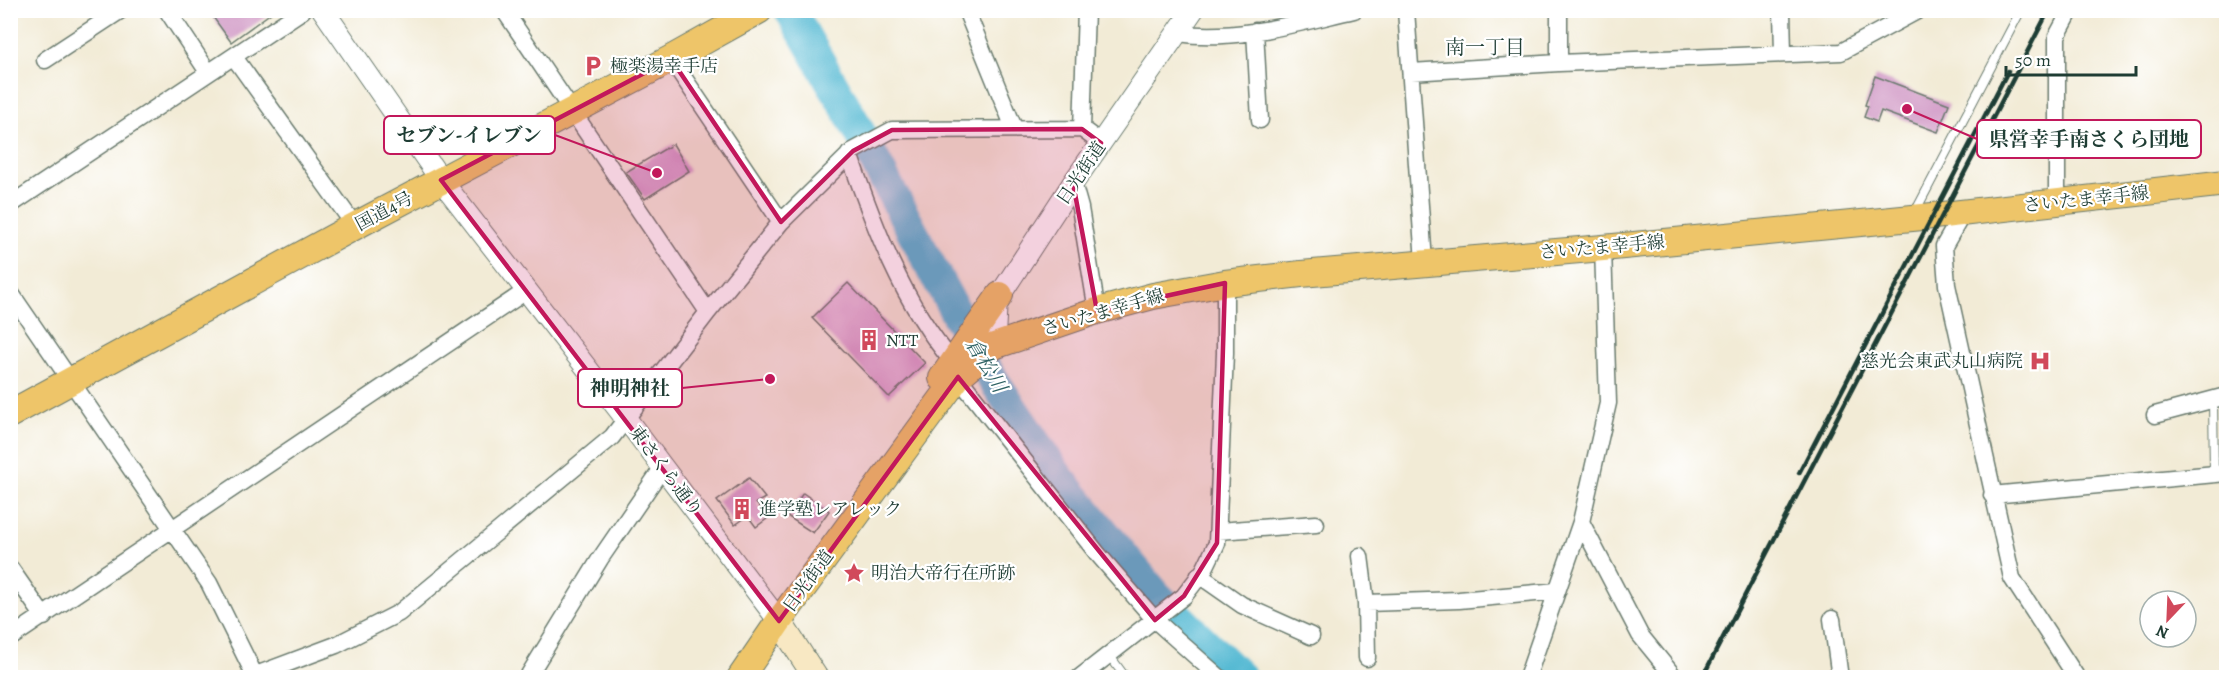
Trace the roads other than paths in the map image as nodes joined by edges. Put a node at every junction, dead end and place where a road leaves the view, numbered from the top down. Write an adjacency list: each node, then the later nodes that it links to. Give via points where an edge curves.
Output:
1 (121, 10): 22 (street)
2 (167, 10): 24 (street)
3 (303, 10): 20 (street)
4 (323, 10): 32 (street, 東さくら通り)
5 (504, 10): 26 (street)
6 (966, 10): 28 (street)
7 (1086, 10): 29 (street)
8 (1193, 10): 18 (street, 日光街道)
9 (1354, 10): 17 (street)
10 (1406, 10): 25 (street)
11 (1559, 10): 23 (street)
12 (1782, 10): 19 (street)
13 (1919, 10): 19 (street, via 1841,52)
14 (2021, 10): 38 (lane)
15 (2071, 10): 35 (street, via 2057,36)
16 (752, 12): 21 (highway, 国道4号)
17 (1255, 32): 18 (street, via 1195,36); 27 (street)
18 (1178, 33): 30 (street, 日光街道)
19 (1783, 54): 23 (street)
20 (234, 57): 24 (street); 40 (street)
21 (671, 59): 26 (highway, 国道4号); 39 (street)
22 (45, 60)
23 (1559, 63): 25 (street)
24 (208, 72): 36 (street)
25 (1411, 72): 42 (street)
26 (570, 112): 32 (highway, 国道4号); 48 (street)
27 (1260, 120)
28 (1014, 128): 29 (street); 31 (street, via 892,130)
29 (1082, 129): 30 (street)
30 (1101, 143): 33 (street, 日光街道)
31 (851, 152): 39 (street); 50 (street, via 875,227 902,286 937,344)
32 (441, 180): 40 (highway, 国道4号); 44 (street, 東さくら通り)
33 (1073, 183): 46 (street, 日光街道); 47 (street)
34 (2226, 183): 35 (main road, さいたま幸手線)
35 (2057, 202): 37 (main road, さいたま幸手線)
36 (10, 205)
37 (1963, 213): 38 (main road, さいたま幸手線); 58 (street, via 1944,246 1947,285)
38 (1912, 217): 41 (main road, さいたま幸手線)
39 (781, 222): 48 (street)
40 (355, 226): 51 (highway, 国道4号)
41 (1603, 248): 42 (main road, さいたま幸手線); 59 (street, via 1608,403)
42 (1424, 262): 43 (main road, さいたま幸手線)
43 (1226, 283): 47 (main road, さいたま幸手線); 62 (street)
44 (526, 291): 55 (street, 東さくら通り); 61 (street)
45 (10, 292): 51 (street)
46 (1000, 295): 49 (main road)
47 (1097, 310): 49 (main road, さいたま幸手線)
48 (708, 312): 55 (street)
49 (985, 343): 50 (main road, 日光街道)
50 (958, 367): 69 (street, via 1097,553); 71 (main road, 日光街道)
51 (71, 381): 53 (highway, 国道4号); 61 (street)
52 (2220, 397): 54 (street); 57 (lane)
53 (10, 414)
54 (2155, 415)
55 (627, 420): 56 (street, 東さくら通り); 76 (street, via 612,437 399,613 336,645)
56 (663, 466): 71 (street, 東さくら通り); 78 (street)
57 (2220, 474): 58 (street)
58 (1992, 495): 86 (street, via 2012,578)
59 (1581, 522): 66 (street); 77 (street, via 1640,635)
60 (1316, 524): 62 (street)
61 (172, 530): 68 (street); 76 (street, via 209,583)
62 (1218, 531): 65 (street, via 1217,543)
63 (1360, 556): 67 (street)
64 (10, 568): 68 (street)
65 (1199, 576): 69 (street, via 1184,596); 72 (street, via 1242,605)
66 (1557, 591): 67 (street); 84 (street)
67 (1366, 603): 75 (street)
68 (44, 617): 73 (street)
69 (1158, 617): 74 (street); 83 (street)
70 (1832, 619): 85 (street)
71 (779, 621): 79 (main road, 日光街道); 80 (main road)
72 (1311, 636)
73 (10, 638)
74 (1108, 655): 81 (street); 82 (lane)
75 (1367, 658)
76 (253, 676)
77 (1672, 677)
78 (527, 678)
79 (740, 678)
80 (816, 678)
81 (1078, 678)
82 (1126, 678)
83 (1220, 678)
84 (1527, 678)
85 (1840, 678)
86 (2077, 678)

